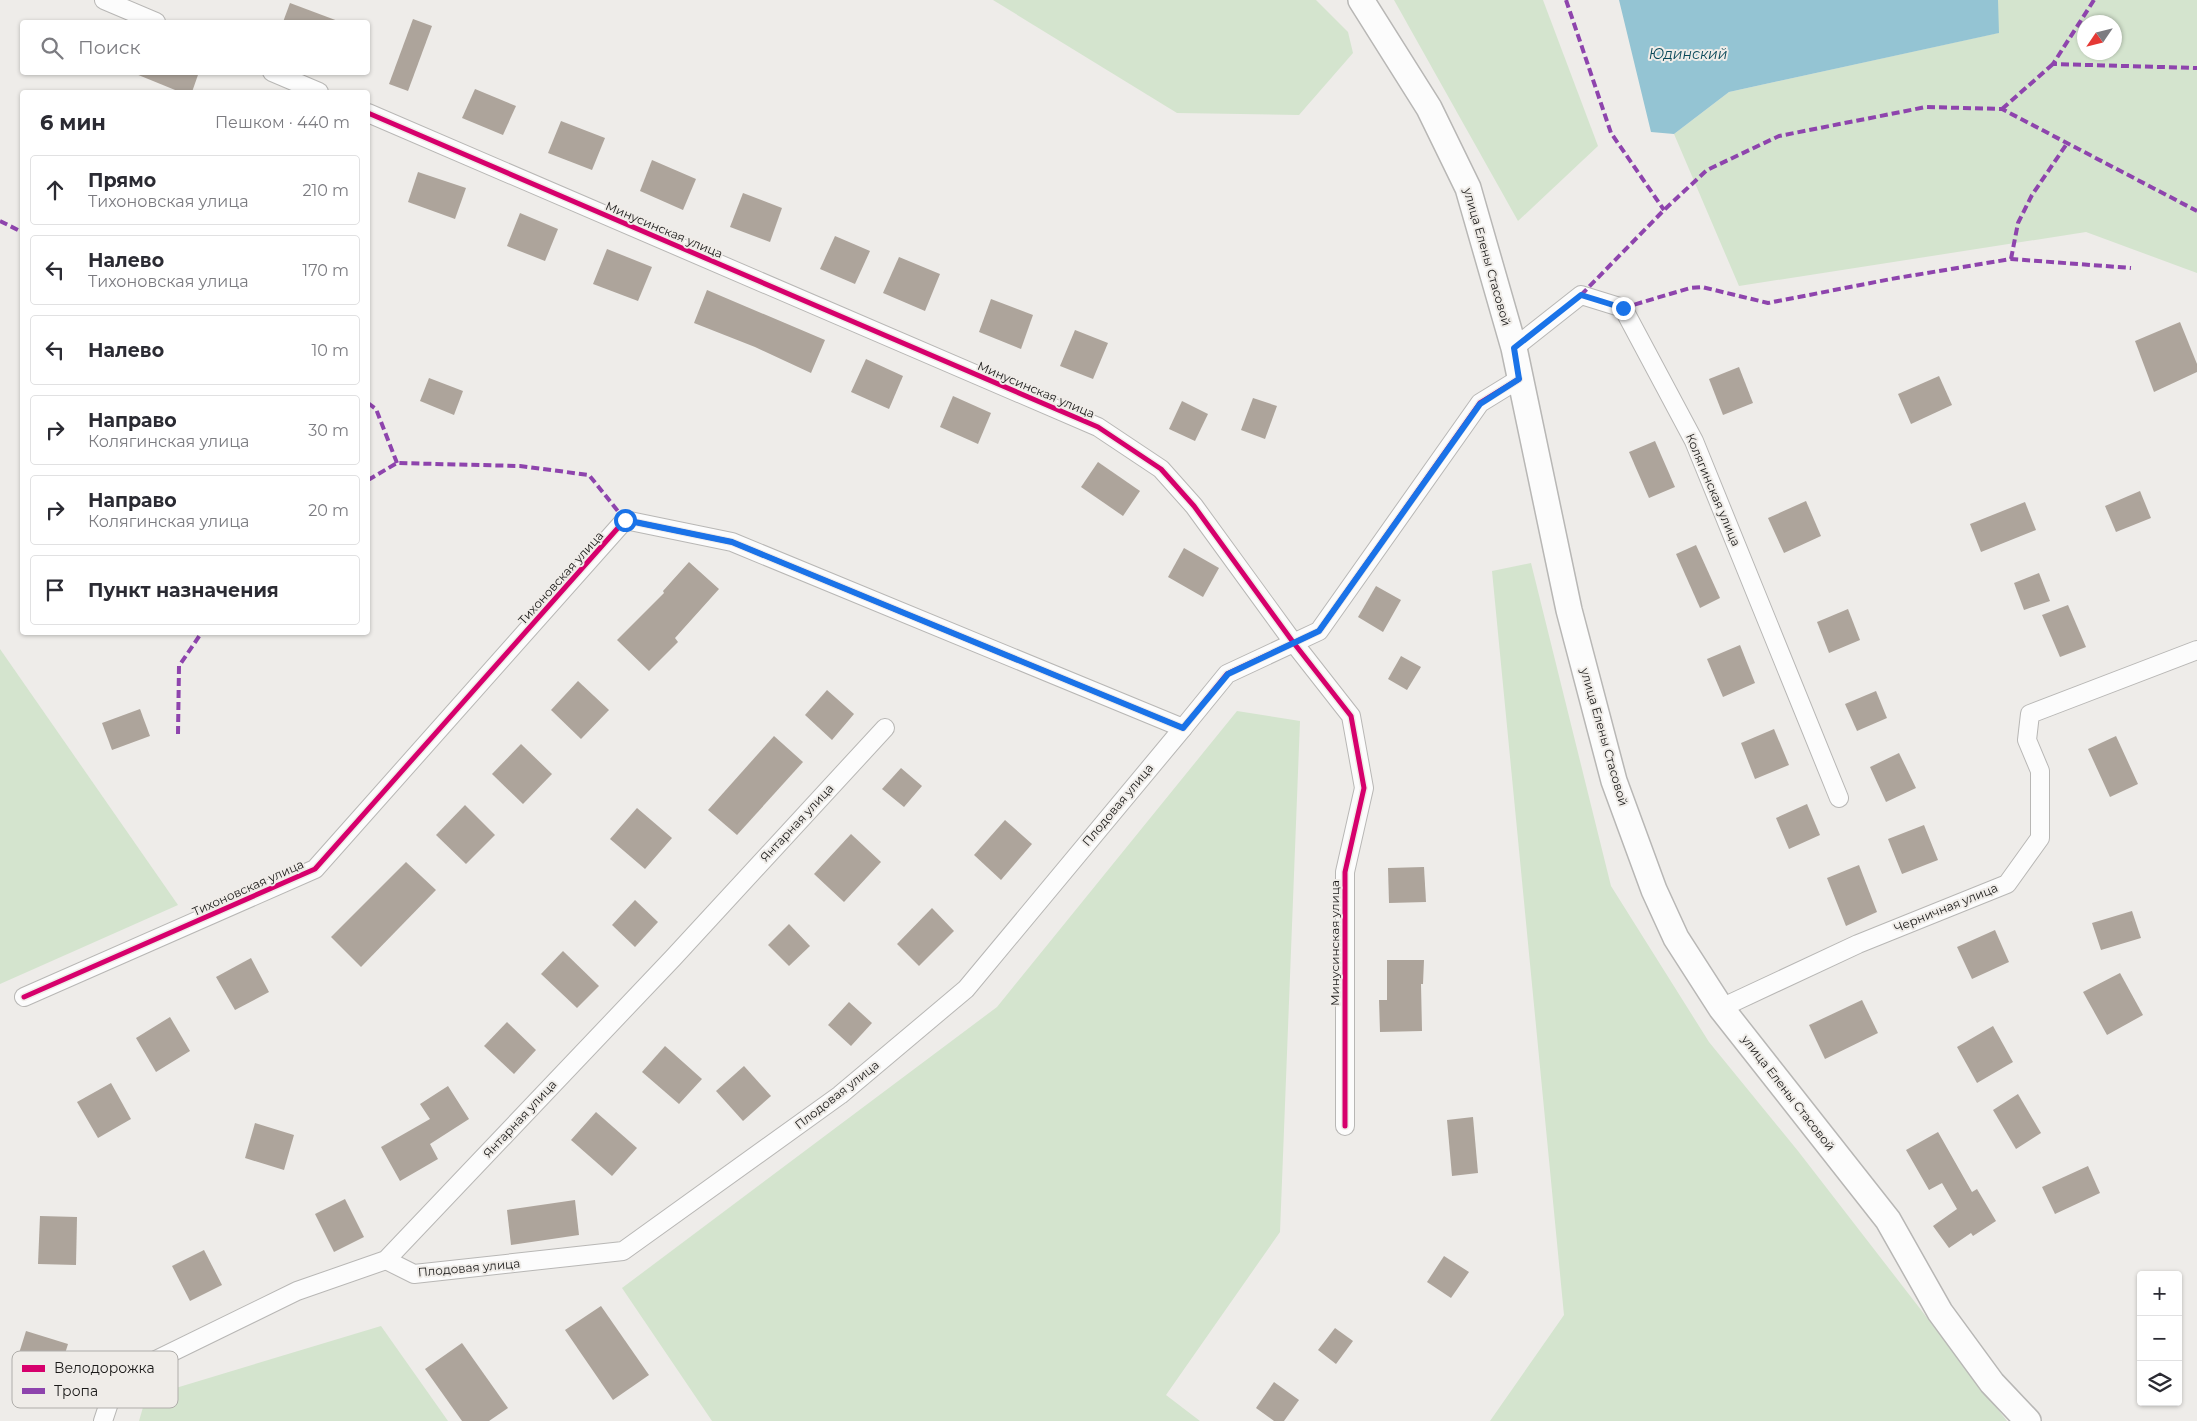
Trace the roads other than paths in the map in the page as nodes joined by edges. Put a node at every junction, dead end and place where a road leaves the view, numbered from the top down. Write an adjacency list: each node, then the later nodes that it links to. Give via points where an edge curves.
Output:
1 (104, 0): 3 (street)
2 (1361, 0): 7 (main road, улица Елены Стасовой, via 1429,108 1468,188)
3 (151, 20)
4 (279, 75): 5 (street)
5 (314, 90)
6 (370, 115): 9 (street, Минусинская улица, via 1098,427 1161,469 1194,506)
7 (1514, 348): 8 (main road, улица Елены Стасовой); 13 (street, Колягинская улица, via 1581,295 1623,308 1694,441)
8 (1519, 379): 9 (street, via 1480,404 1319,631); 15 (main road, улица Елены Стасовой, via 1570,610 1614,781 1654,890 1676,938)
9 (1293, 642): 12 (street, via 1228,674); 16 (street, Минусинская улица, via 1351,716 1364,788 1345,872)
10 (2197, 650): 15 (street, Черничная улица, via 2030,714 2028,740 2040,771 2040,838 2007,884 1858,944)
11 (885, 728): 17 (street, Янтарная улица)
12 (1183, 728): 14 (street, Тихоновская улица, via 732,542 625,520 315,869); 17 (street, Плодовая улица, via 966,989 840,1095 623,1251 414,1274)
13 (1839, 798)
14 (24, 997)
15 (1721, 1008): 21 (main road, улица Елены Стасовой, via 1888,1220 1940,1312 1992,1383)
16 (1346, 1126)
17 (386, 1260): 18 (street, Янтарная улица, via 296,1291)
18 (174, 1351)
19 (107, 1408): 20 (street, Янтарная улица)
20 (103, 1421)
21 (2028, 1421)

